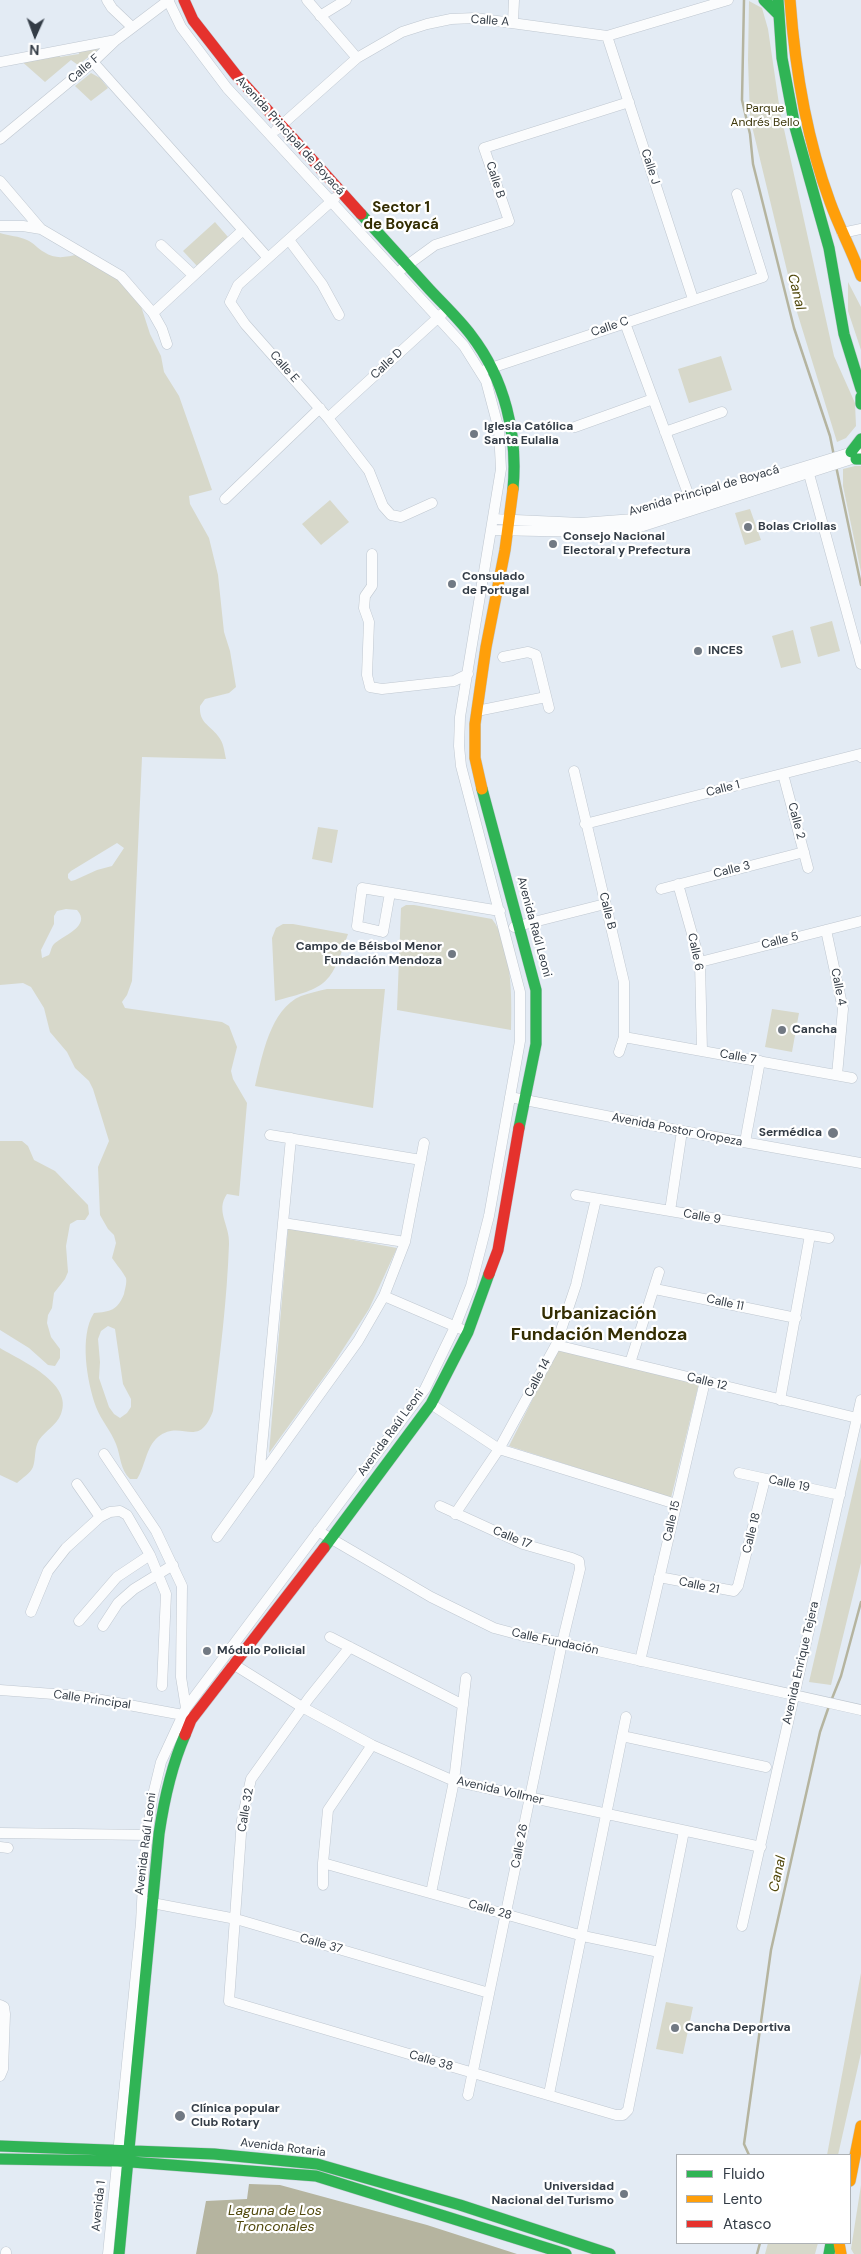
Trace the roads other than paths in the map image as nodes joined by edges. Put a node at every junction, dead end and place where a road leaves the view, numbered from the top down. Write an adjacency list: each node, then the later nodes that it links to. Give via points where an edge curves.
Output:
1 (107, 0): 14 (street)
2 (168, 0): 14 (street, Calle F); 22 (street, Avenida Principal de Boyacá, via 181,27 227,88)
3 (184, 0): 21 (street, Avenida Principal de Boyacá, via 193,20)
4 (307, 0): 12 (street)
5 (346, 0): 12 (street)
6 (514, 0): 13 (street)
7 (728, 0): 15 (street, Calle A)
8 (764, 0): 11 (street)
9 (778, 0): 11 (street)
10 (790, 0): 32 (street, via 796,64 808,127 825,190)
11 (778, 14): 49 (street, via 782,58 794,119 829,248 844,334)
12 (320, 16): 17 (street)
13 (513, 22): 15 (street, Calle A); 17 (street, Calle A, via 476,18 427,24 402,32)
14 (132, 27): 16 (street, Calle F)
15 (607, 36): 20 (street, Calle J)
16 (116, 40): 18 (street); 19 (street, Calle F)
17 (357, 58): 21 (street, Calle A)
18 (0, 62)
19 (93, 62): 23 (street, Calle F); 31 (street)
20 (629, 102): 36 (street, Calle B, via 484,148 509,221 435,245); 40 (street, Calle J)
21 (281, 125): 22 (street, Calle A); 25 (street, Avenida Principal de Boyacá)
22 (270, 135): 27 (street, Avenida Principal de Boyacá)
23 (0, 139)
24 (0, 182): 29 (street)
25 (342, 192): 27 (street, Calle E); 36 (street, Avenida Principal de Boyacá)
26 (737, 194): 40 (street, Calle C, via 763,276)
27 (331, 202): 33 (street, Calle E); 37 (street, Avenida Principal de Boyacá)
28 (0, 226): 29 (street)
29 (41, 229): 42 (street, via 121,276)
30 (861, 229): 32 (street)
31 (243, 230): 35 (street); 38 (street)
32 (842, 233): 39 (street)
33 (289, 240): 35 (street, Calle E); 43 (street, via 322,284)
34 (161, 245): 38 (street)
35 (268, 258): 53 (street, Calle E, via 238,285 230,302 245,324)
36 (406, 265): 37 (street); 41 (street, Avenida Principal de Boyacá)
37 (396, 274): 44 (street, Avenida Principal de Boyacá)
38 (193, 275): 42 (street)
39 (861, 276)
40 (693, 299): 45 (street, Calle C)
41 (447, 310): 44 (street, Calle D); 47 (street, Avenida Principal de Boyacá, via 471,335)
42 (153, 313): 46 (street)
43 (339, 315)
44 (437, 318): 48 (street, Avenida Principal de Boyacá, via 464,346); 55 (street, Calle D)
45 (624, 323): 47 (street, Calle C); 51 (street)
46 (167, 344)
47 (491, 368): 48 (street, Calle C); 65 (street, Avenida Principal de Boyacá, via 510,419 515,472)
48 (480, 372): 64 (street, Avenida Principal de Boyacá, via 486,381 499,430 501,469)
49 (861, 389)
50 (861, 397): 52 (street)
51 (653, 399): 56 (street); 57 (street)
52 (861, 404)
53 (320, 408): 55 (street, Calle E); 61 (street)
54 (722, 412): 57 (street)
55 (328, 418): 62 (street, Calle E, via 369,471 383,506 391,515 401,517)
56 (575, 427)
57 (665, 432): 63 (street)
58 (861, 439): 59 (street)
59 (854, 456): 60 (street, Avenida Principal de Boyacá)
60 (814, 470): 63 (street, Avenida Principal de Boyacá); 69 (street)
61 (225, 499)
62 (432, 503)
63 (693, 506): 65 (street, Avenida Principal de Boyacá, via 640,527 588,532)
64 (493, 519): 65 (street, Avenida Principal de Boyacá); 66 (street, Avenida Principal de Boyacá)
65 (508, 526): 66 (street, Avenida Principal de Boyacá); 73 (street, Avenida Raúl Leoni)
66 (492, 530): 70 (street, Avenida Raúl Leoni)
67 (372, 554): 70 (street, via 372,586 365,596 364,608 369,622 367,675 370,687 382,689 454,681)
68 (504, 657): 71 (street, via 528,652 536,655)
69 (861, 664)
70 (468, 674): 77 (street, Avenida Raúl Leoni, via 460,717 459,746)
71 (546, 697): 72 (street); 73 (street)
72 (548, 708)
73 (476, 711): 75 (street, Avenida Raúl Leoni, via 474,745)
74 (861, 756): 78 (street, Calle 1)
75 (477, 769): 77 (street); 88 (street, Avenida Raúl Leoni)
76 (574, 771): 79 (street, Calle B)
77 (463, 772): 86 (street, Avenida Raúl Leoni)
78 (783, 774): 79 (street, Calle 1); 80 (street, Calle 2)
79 (585, 824): 85 (street, Calle B)
80 (804, 852): 81 (street, Calle 2); 82 (street, Calle 3)
81 (808, 868)
82 (678, 884): 83 (street, Calle 3); 91 (street, Calle 6)
83 (661, 889)
84 (390, 893): 84 (street, via 362,888 357,926 384,932); 86 (street)
85 (605, 904): 88 (street); 92 (street, Calle B, via 624,982)
86 (500, 911): 89 (street, Avenida Raúl Leoni)
87 (861, 921): 90 (street, Calle 5)
88 (519, 926): 89 (street); 99 (street, Avenida Raúl Leoni, via 536,990 536,1044)
89 (505, 930): 98 (street, Avenida Raúl Leoni, via 520,992 520,1041)
90 (826, 930): 91 (street, Calle 5); 96 (street, Calle 4, via 842,1009)
91 (700, 962): 93 (street, Calle 6)
92 (624, 1037): 93 (street, Calle 7); 94 (street, Calle B)
93 (702, 1051): 95 (street, Calle 7)
94 (619, 1052)
95 (760, 1061): 96 (street, Calle 7); 103 (street)
96 (837, 1075): 97 (street, Calle 7)
97 (852, 1078)
98 (510, 1097): 99 (street, Avenida Postor Oropeza); 118 (street, Avenida Raúl Leoni, via 489,1216 471,1286)
99 (524, 1099): 100 (street, Avenida Postor Oropeza); 119 (street, Avenida Raúl Leoni, via 498,1250)
100 (682, 1131): 103 (street, Avenida Postor Oropeza); 109 (street)
101 (270, 1135): 102 (street)
102 (291, 1138): 105 (street); 110 (street)
103 (745, 1142): 106 (street, Avenida Postor Oropeza)
104 (424, 1143): 105 (street)
105 (421, 1160): 113 (street)
106 (861, 1163)
107 (576, 1195): 108 (street, Calle 9)
108 (596, 1199): 109 (street, Calle 9); 120 (street, Calle 14, via 576,1285)
109 (670, 1211): 111 (street, Calle 9)
110 (283, 1223): 113 (street); 130 (street)
111 (810, 1235): 112 (street, Calle 9); 117 (street)
112 (829, 1238)
113 (405, 1242): 116 (street)
114 (659, 1272): 115 (street)
115 (655, 1289): 117 (street, Calle 11); 121 (street)
116 (384, 1296): 118 (street); 130 (street, via 358,1341)
117 (796, 1318): 123 (street)
118 (455, 1327): 119 (street); 138 (street, Avenida Raúl Leoni, via 425,1389)
119 (468, 1332): 125 (street, Avenida Raúl Leoni)
120 (556, 1345): 121 (street, Calle 12); 127 (street, Calle 14)
121 (630, 1363): 122 (street, Calle 12)
122 (704, 1381): 123 (street, Calle 12); 134 (street, Calle 15)
123 (780, 1400): 126 (street, Calle 12)
124 (861, 1400): 126 (street, Avenida Enrique Tejera)
125 (431, 1404): 127 (street); 140 (street, Avenida Raúl Leoni)
126 (858, 1418): 133 (street, Avenida Enrique Tejera)
127 (500, 1449): 134 (street); 136 (street, Calle 14)
128 (104, 1454): 142 (street, via 156,1531)
129 (739, 1473): 131 (street, Calle 19)
130 (259, 1479): 139 (street)
131 (765, 1479): 133 (street, Calle 19); 146 (street, Calle 18)
132 (77, 1484): 137 (street)
133 (840, 1495): 158 (street, Avenida Enrique Tejera)
134 (676, 1504): 145 (street, Calle 15)
135 (440, 1506): 136 (street, Calle 17)
136 (455, 1514): 143 (street, Calle 17, via 523,1544 579,1561)
137 (100, 1517): 141 (street, via 120,1511 127,1515); 147 (street, via 66,1548 48,1571)
138 (318, 1531): 140 (street, Calle Fundación); 162 (street, Avenida Raúl Leoni)
139 (218, 1537)
140 (331, 1539): 151 (street, Calle Fundación, via 431,1597 494,1628); 154 (street, Avenida Raúl Leoni)
141 (150, 1555): 144 (street); 148 (street, via 117,1577)
142 (173, 1566): 144 (street); 162 (street, via 182,1586 181,1678)
143 (580, 1569): 151 (street, Calle 26)
144 (159, 1574): 149 (street, via 118,1602); 156 (street, via 166,1601)
145 (659, 1577): 146 (street, Calle 21, via 727,1591 734,1591); 153 (street, Calle 15)
146 (738, 1586)
147 (31, 1612)
148 (78, 1621)
149 (103, 1626)
150 (330, 1637): 152 (street)
151 (562, 1643): 153 (street, Calle Fundación); 168 (street, Calle 26)
152 (350, 1647): 159 (street); 160 (street, Calle 32)
153 (640, 1661): 158 (street, Calle Fundación)
154 (233, 1664): 160 (street, Avenida Vollmer); 162 (street, Avenida Raúl Leoni)
155 (466, 1678): 159 (street)
156 (162, 1686)
157 (0, 1690): 162 (street, Calle Principal, via 80,1696)
158 (794, 1695): 161 (street, Calle Fundación); 173 (street, Avenida Enrique Tejera)
159 (463, 1705): 167 (street)
160 (302, 1707): 165 (street, Avenida Vollmer); 179 (street, Calle 32, via 248,1788 242,1820)
161 (861, 1710)
162 (187, 1714): 172 (street, Avenida Raúl Leoni, via 161,1762); 177 (street, Avenida Raúl Leoni, via 164,1800)
163 (626, 1718): 164 (street)
164 (622, 1736): 166 (street); 169 (street)
165 (372, 1744): 167 (street, Avenida Vollmer); 174 (street, via 328,1810)
166 (766, 1767)
167 (454, 1781): 168 (street, Avenida Vollmer); 176 (street)
168 (529, 1798): 169 (street, Avenida Vollmer); 178 (street, Calle 26)
169 (606, 1815): 170 (street, Avenida Vollmer); 181 (street)
170 (684, 1832): 173 (street, Avenida Vollmer); 182 (street)
171 (0, 1833): 172 (street)
172 (148, 1836): 177 (street, Avenida Raúl Leoni)
173 (761, 1847): 180 (street, Avenida Enrique Tejera)
174 (323, 1862): 175 (street); 176 (street, Calle 28)
175 (323, 1885)
176 (430, 1893): 178 (street, Calle 28)
177 (147, 1902): 179 (street, Calle 37); 192 (street, Avenida Raúl Leoni)
178 (506, 1915): 181 (street, Calle 28); 183 (street, Calle 26)
179 (236, 1919): 183 (street, Calle 37); 184 (street, Calle 32, via 228,1998)
180 (742, 1926)
181 (583, 1936): 182 (street, Calle 28); 188 (street)
182 (659, 1952): 188 (street, Calle 38, via 628,2110 623,2116 616,2115)
183 (489, 1993): 186 (street, Calle 26)
184 (233, 2003): 186 (street, Calle 38)
185 (0, 2005): 187 (street, via 4,2007 5,2014 3,2070)
186 (472, 2073): 188 (street, Calle 38); 189 (street, Calle 26)
187 (0, 2076)
188 (549, 2094)
189 (468, 2095)
190 (861, 2126): 195 (street)
191 (0, 2146): 192 (street, Avenida Rotaria)
192 (124, 2149): 194 (street, Avenida Raúl Leoni); 199 (street, Avenida Rotaria, via 317,2164 389,2183)
193 (0, 2159): 194 (street, Avenida Rotaria)
194 (123, 2161): 196 (street, Avenida 1); 197 (street, Avenida 1); 198 (street, Avenida Rotaria, via 316,2176)
195 (851, 2176)
196 (108, 2254)
197 (119, 2254)
198 (566, 2254)
199 (610, 2254)

